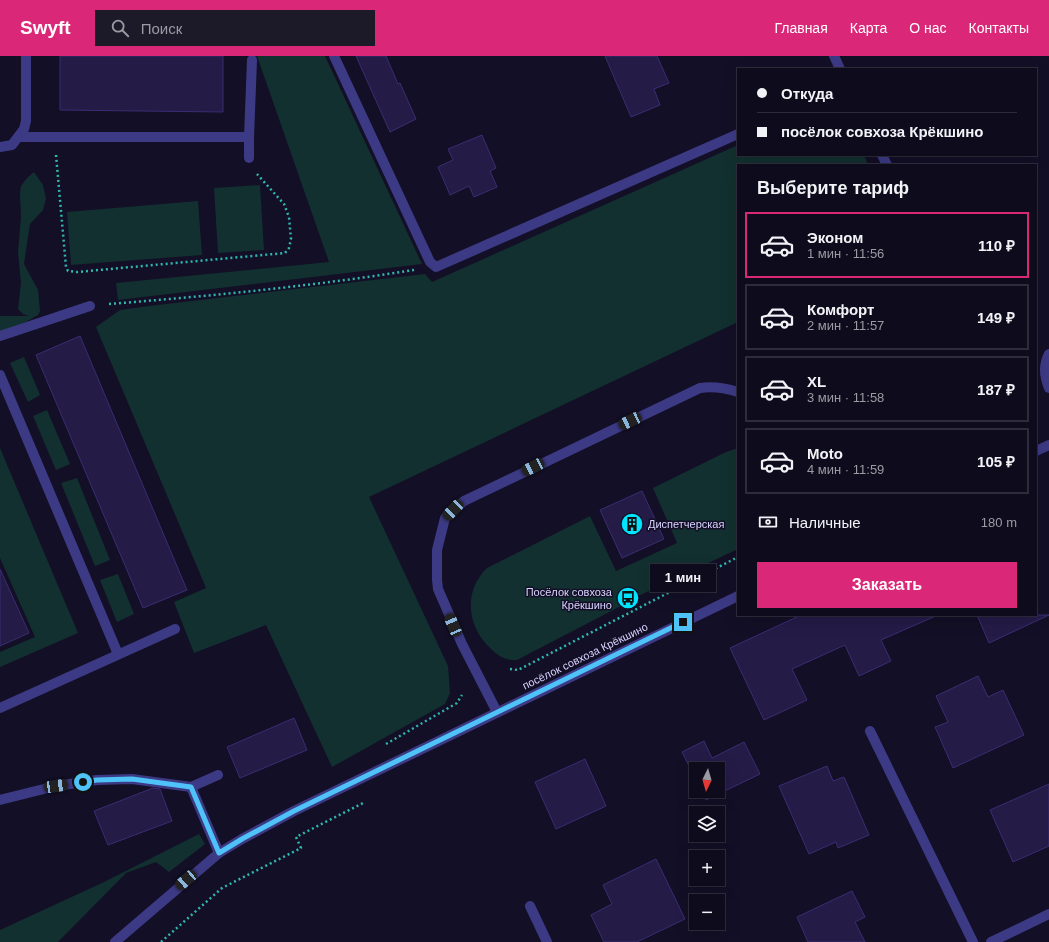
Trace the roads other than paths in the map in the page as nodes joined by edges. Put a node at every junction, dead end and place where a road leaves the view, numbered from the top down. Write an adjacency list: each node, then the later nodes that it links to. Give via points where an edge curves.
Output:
1 (26, 56): 7 (street, via 26,121)
2 (334, 56): 6 (street, via 430,262 436,267)
3 (834, 56): 5 (street)
4 (252, 60): 8 (street)
5 (840, 68)
6 (737, 134)
7 (19, 136): 8 (street); 9 (street, via 12,145)
8 (249, 137): 10 (street)
9 (0, 147)
10 (249, 158)
11 (90, 306): 12 (street)
12 (0, 336)
13 (1049, 354): 15 (street, via 1045,370)
14 (0, 375): 21 (street)
15 (1049, 388)
16 (737, 392): 23 (street, via 726,388 700,388 464,500 445,518 437,550 438,589 462,644)
17 (1049, 445): 18 (street)
18 (1037, 451)
19 (737, 596): 23 (street, посёлок совхоза Крёкшино)
20 (175, 629): 21 (street)
21 (118, 654): 22 (street)
22 (0, 708)
23 (497, 712): 28 (street, посёлок совхоза Крёкшино, via 294,811)
24 (870, 731): 33 (street)
25 (218, 776): 26 (street)
26 (191, 787): 27 (street, via 132,779 97,780 56,786); 28 (street)
27 (0, 800)
28 (219, 853): 31 (street, посёлок совхоза Крёкшино)
29 (530, 906): 32 (street)
30 (1049, 914): 34 (street)
31 (115, 942)
32 (547, 942)
33 (973, 942)
34 (991, 942)

